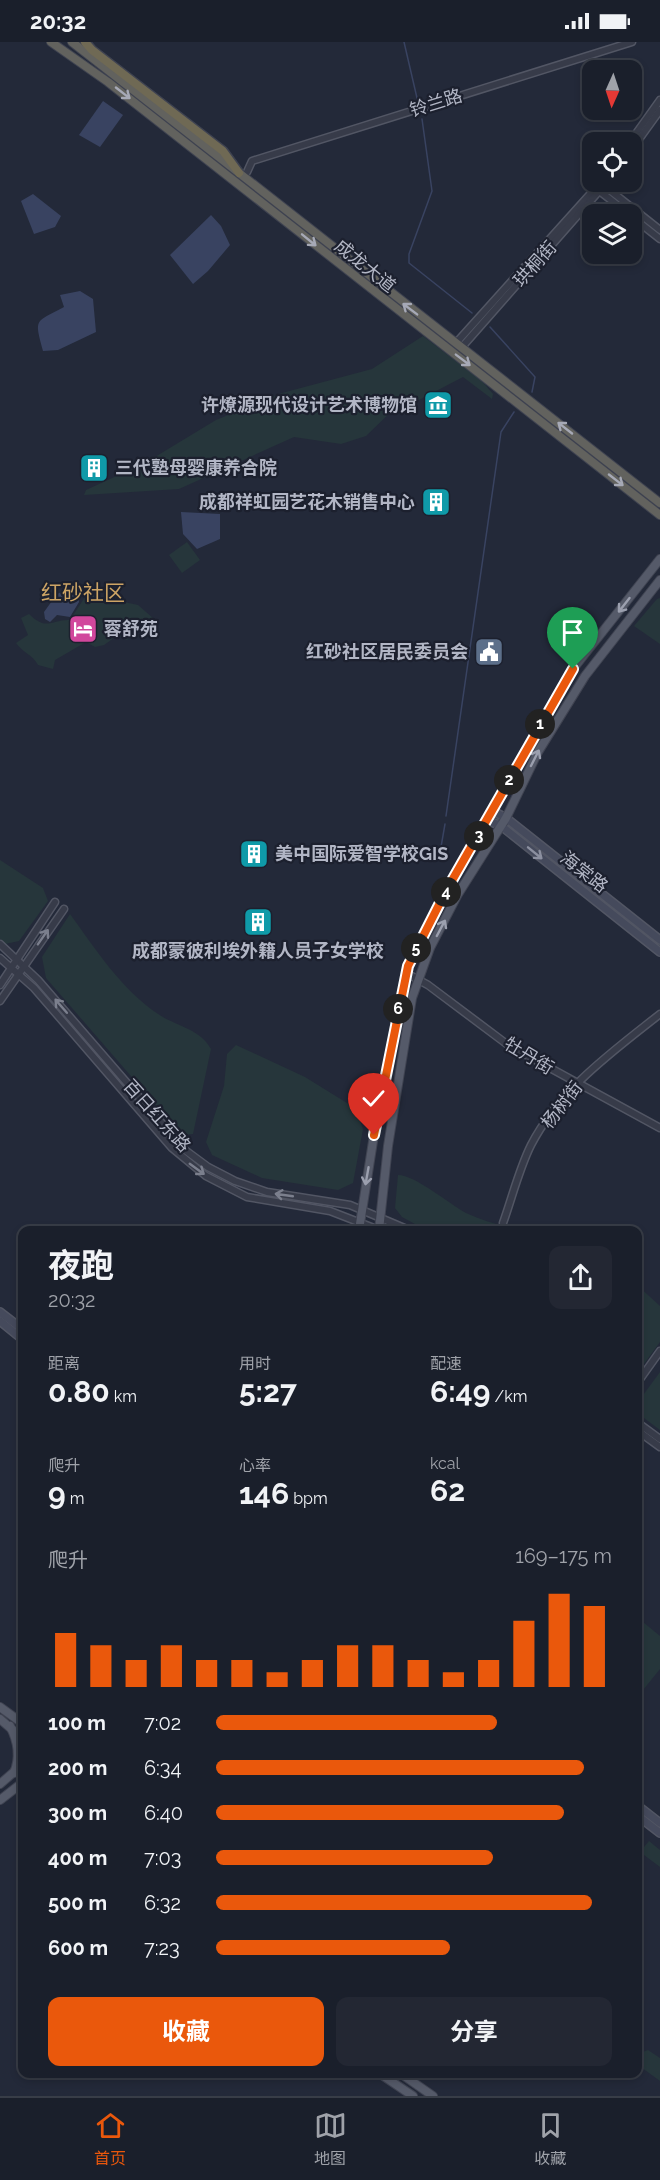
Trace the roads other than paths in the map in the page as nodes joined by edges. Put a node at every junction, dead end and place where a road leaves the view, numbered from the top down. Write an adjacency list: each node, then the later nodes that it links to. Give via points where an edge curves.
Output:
1 (51, 42): 5 (highway, 成龙大道)
2 (72, 42): 4 (highway)
3 (632, 42): 10 (street, 铃兰路, via 252,161)
4 (84, 46): 5 (street); 10 (highway, via 223,151)
5 (76, 59): 20 (highway, 成龙大道, one-way to 20)
6 (660, 100): 8 (street)
7 (660, 110): 9 (street)
8 (637, 132)
9 (642, 136)
10 (243, 173): 18 (highway, 成龙大道, one-way to 10)
11 (595, 192): 18 (street, 珙桐街)
12 (608, 192): 14 (street)
13 (610, 192): 16 (street)
14 (619, 204)
15 (642, 225): 17 (street)
16 (660, 230)
17 (660, 239)
18 (459, 345): 19 (highway, 成龙大道, one-way to 18)
19 (660, 503)
20 (660, 515)
21 (660, 559): 23 (main road, one-way to 23, via 573,669)
22 (660, 580): 24 (main road, one-way to 22, via 538,752 585,676)
23 (493, 811): 24 (main road, 海棠路); 25 (main road)
24 (506, 818): 26 (main road); 29 (main road, 海棠路)
25 (487, 821): 26 (main road, 海棠路); 36 (main road, via 423,934)
26 (500, 825): 31 (main road, 海棠路, one-way to 31); 38 (main road, one-way to 26, via 458,894)
27 (55, 902): 33 (street)
28 (64, 909): 34 (street, one-way to 28)
29 (660, 940)
30 (0, 944): 33 (street, 百日红东路)
31 (660, 952)
32 (0, 958): 35 (street, 百日红东路)
33 (18, 959): 34 (street, 百日红东路); 35 (street)
34 (24, 965): 37 (street); 44 (street, 百日红东路, one-way to 34, via 332,1201 267,1192 208,1167 185,1150)
35 (11, 967): 37 (street, 百日红东路); 39 (street)
36 (406, 973): 38 (street, 牡丹街); 44 (main road, one-way to 44)
37 (18, 974): 40 (street); 47 (street, 百日红东路, one-way to 47, via 172,1148 206,1176 247,1197 330,1211)
38 (418, 979): 42 (street, 牡丹街, via 508,1045); 45 (main road, via 388,1146)
39 (0, 985)
40 (0, 1001)
41 (660, 1014): 42 (street, 杨树街)
42 (578, 1084): 43 (street, 牡丹街); 46 (street, 杨树街, via 532,1143)
43 (660, 1128)
44 (362, 1210): 45 (street, 百日红东路); 48 (main road)
45 (381, 1218): 49 (main road); 50 (street, 百日红东路)
46 (503, 1223)
47 (358, 1226)
48 (360, 1226)
49 (380, 1226)
50 (400, 1226)
51 (0, 1312): 53 (main road)
52 (0, 1321): 54 (main road)
53 (18, 1326)
54 (18, 1336)
55 (660, 1351): 56 (street)
56 (642, 1376)
57 (642, 1426): 59 (street)
58 (642, 1434): 60 (street)
59 (660, 1438)
60 (660, 1447)
61 (0, 1707): 62 (main road)
62 (12, 1715): 63 (main road); 65 (main road)
63 (18, 1717)
64 (0, 1719): 66 (main road)
65 (18, 1720)
66 (10, 1726): 67 (main road); 69 (main road, via 18,1741)
67 (18, 1734)
68 (18, 1769): 69 (main road)
69 (14, 1773): 70 (main road)
70 (0, 1784)
71 (18, 1786): 72 (main road)
72 (0, 1800)
73 (642, 1809): 75 (main road)
74 (642, 1819): 76 (main road)
75 (660, 1823)
76 (660, 1833)
77 (386, 2078): 79 (main road)
78 (406, 2078): 80 (main road)
79 (413, 2096)
80 (433, 2096)

